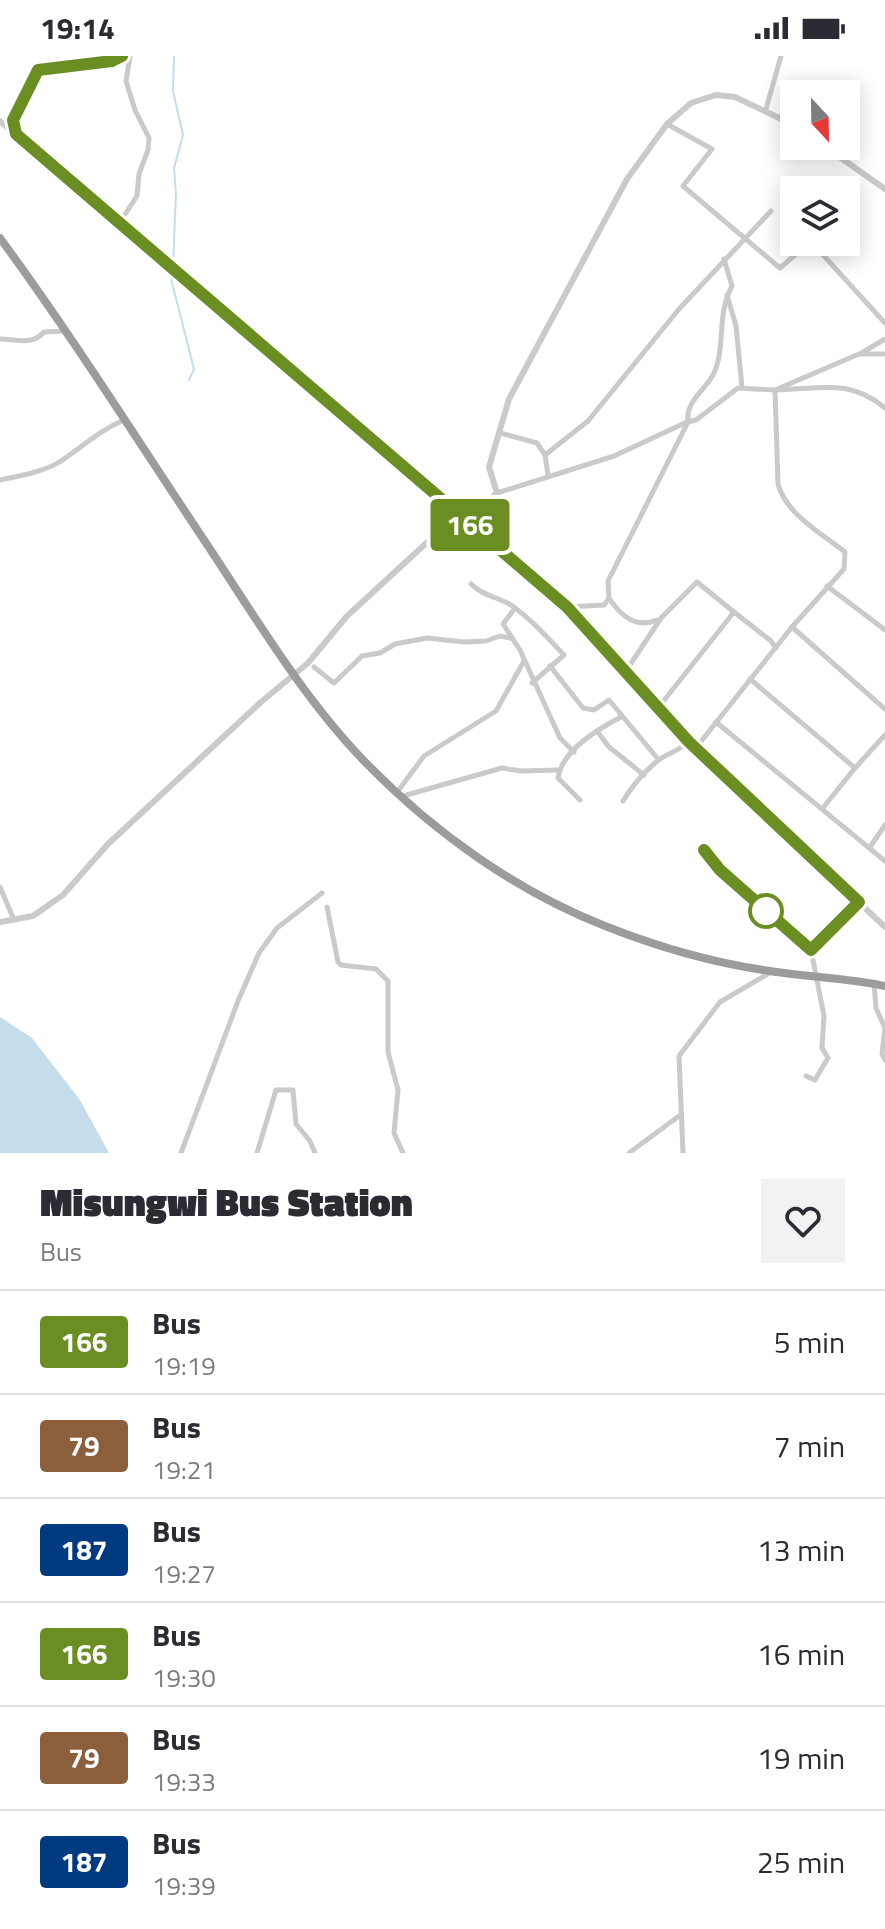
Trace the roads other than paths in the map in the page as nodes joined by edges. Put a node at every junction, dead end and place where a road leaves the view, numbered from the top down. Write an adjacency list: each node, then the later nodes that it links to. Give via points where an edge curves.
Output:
1 (122, 56): 8 (street, via 38,70 13,120)
2 (130, 56): 12 (street, via 126,81 149,138 137,196)
3 (781, 56): 4 (street)
4 (766, 109): 5 (street); 7 (street, via 716,95 691,103)
5 (780, 117)
6 (0, 121): 8 (street)
7 (667, 124): 13 (street, via 712,149 683,186); 28 (street, via 627,179 509,399)
8 (16, 134): 12 (street)
9 (844, 160): 10 (street)
10 (885, 189)
11 (771, 211): 13 (street)
12 (120, 222): 33 (street)
13 (743, 238): 15 (street); 17 (street, via 780,268 814,245)
14 (1, 242): 18 (highway)
15 (724, 259): 16 (street, via 732,286); 29 (street, via 588,421)
16 (727, 295): 23 (street); 27 (street, via 716,368 692,403)
17 (885, 323)
18 (65, 331): 19 (street, via 44,332 26,342); 26 (highway)
19 (0, 339)
20 (885, 339): 21 (street)
21 (859, 354): 22 (street); 24 (street)
22 (885, 354)
23 (742, 387): 24 (street); 27 (street)
24 (775, 390): 25 (street, via 851,388); 36 (street, via 781,497 845,552 844,569)
25 (885, 408)
26 (124, 420): 31 (street, via 104,428 58,463); 50 (highway)
27 (688, 422): 30 (street, via 614,456); 37 (street, via 608,581)
28 (500, 433): 29 (street, via 537,443); 32 (street, via 489,467)
29 (545, 455): 30 (street)
30 (548, 475): 32 (street)
31 (0, 480)
32 (497, 493): 34 (street)
33 (458, 514): 34 (street); 50 (street, via 347,616)
34 (467, 522): 38 (street)
35 (471, 584): 39 (street)
36 (827, 586): 42 (street); 43 (street)
37 (609, 598): 38 (street, via 604,605); 41 (street, via 618,611 640,624)
38 (567, 607): 49 (street)
39 (515, 608): 44 (street, via 503,624); 47 (street, via 564,655)
40 (734, 612): 41 (street, via 697,582); 45 (street); 53 (street)
41 (661, 618): 49 (street)
42 (792, 627): 45 (street); 54 (street)
43 (885, 630)
44 (510, 638): 46 (street); 48 (street, via 427,638 395,644 362,656 334,683)
45 (776, 648): 51 (street)
46 (524, 661): 52 (street); 66 (street, via 496,711 424,756)
47 (550, 666): 52 (street); 55 (street, via 583,708 594,710 609,700)
48 (314, 667)
49 (626, 671): 53 (street)
50 (294, 673): 66 (highway, via 368,765); 78 (street, via 108,844 63,895 33,916)
51 (750, 679): 56 (street); 63 (street)
52 (532, 683): 61 (street, via 560,738)
53 (658, 708): 59 (street)
54 (885, 709)
55 (621, 717): 57 (street); 62 (street)
56 (715, 721): 60 (street); 69 (street)
57 (597, 731): 61 (street); 65 (street)
58 (885, 735): 63 (street)
59 (689, 742): 60 (street); 62 (street)
60 (695, 749): 76 (street)
61 (574, 752): 64 (street)
62 (658, 759): 65 (street)
63 (855, 768): 69 (street)
64 (559, 770): 66 (street, via 502,768); 67 (street, via 558,778)
65 (644, 775): 68 (street)
66 (400, 794): 82 (highway, via 468,852 574,912 695,956)
67 (580, 800)
68 (623, 801)
69 (822, 809): 71 (street)
70 (885, 825): 71 (street)
71 (870, 847): 73 (street)
72 (704, 850): 81 (street)
73 (885, 861)
74 (0, 887): 78 (street)
75 (322, 893): 89 (street, via 277,928 259,953)
76 (859, 902): 80 (street); 81 (street)
77 (327, 907): 92 (street, via 338,962 376,969 388,981 388,1052 398,1090 394,1133)
78 (15, 921): 79 (street)
79 (0, 922)
80 (885, 927)
81 (811, 950): 83 (street)
82 (771, 972): 83 (highway); 88 (street, via 720,1002 679,1056)
83 (816, 976): 84 (highway); 87 (street, via 824,1016 822,1048 828,1058 815,1080)
84 (874, 984): 85 (highway); 86 (street, via 885,1028)
85 (885, 986)
86 (885, 1060)
87 (806, 1076)
88 (680, 1115): 93 (street); 94 (street)
89 (181, 1153)
90 (257, 1153): 91 (street, via 276,1090 284,1089 293,1090 296,1124)
91 (315, 1153)
92 (403, 1153)
93 (629, 1153)
94 (683, 1153)

